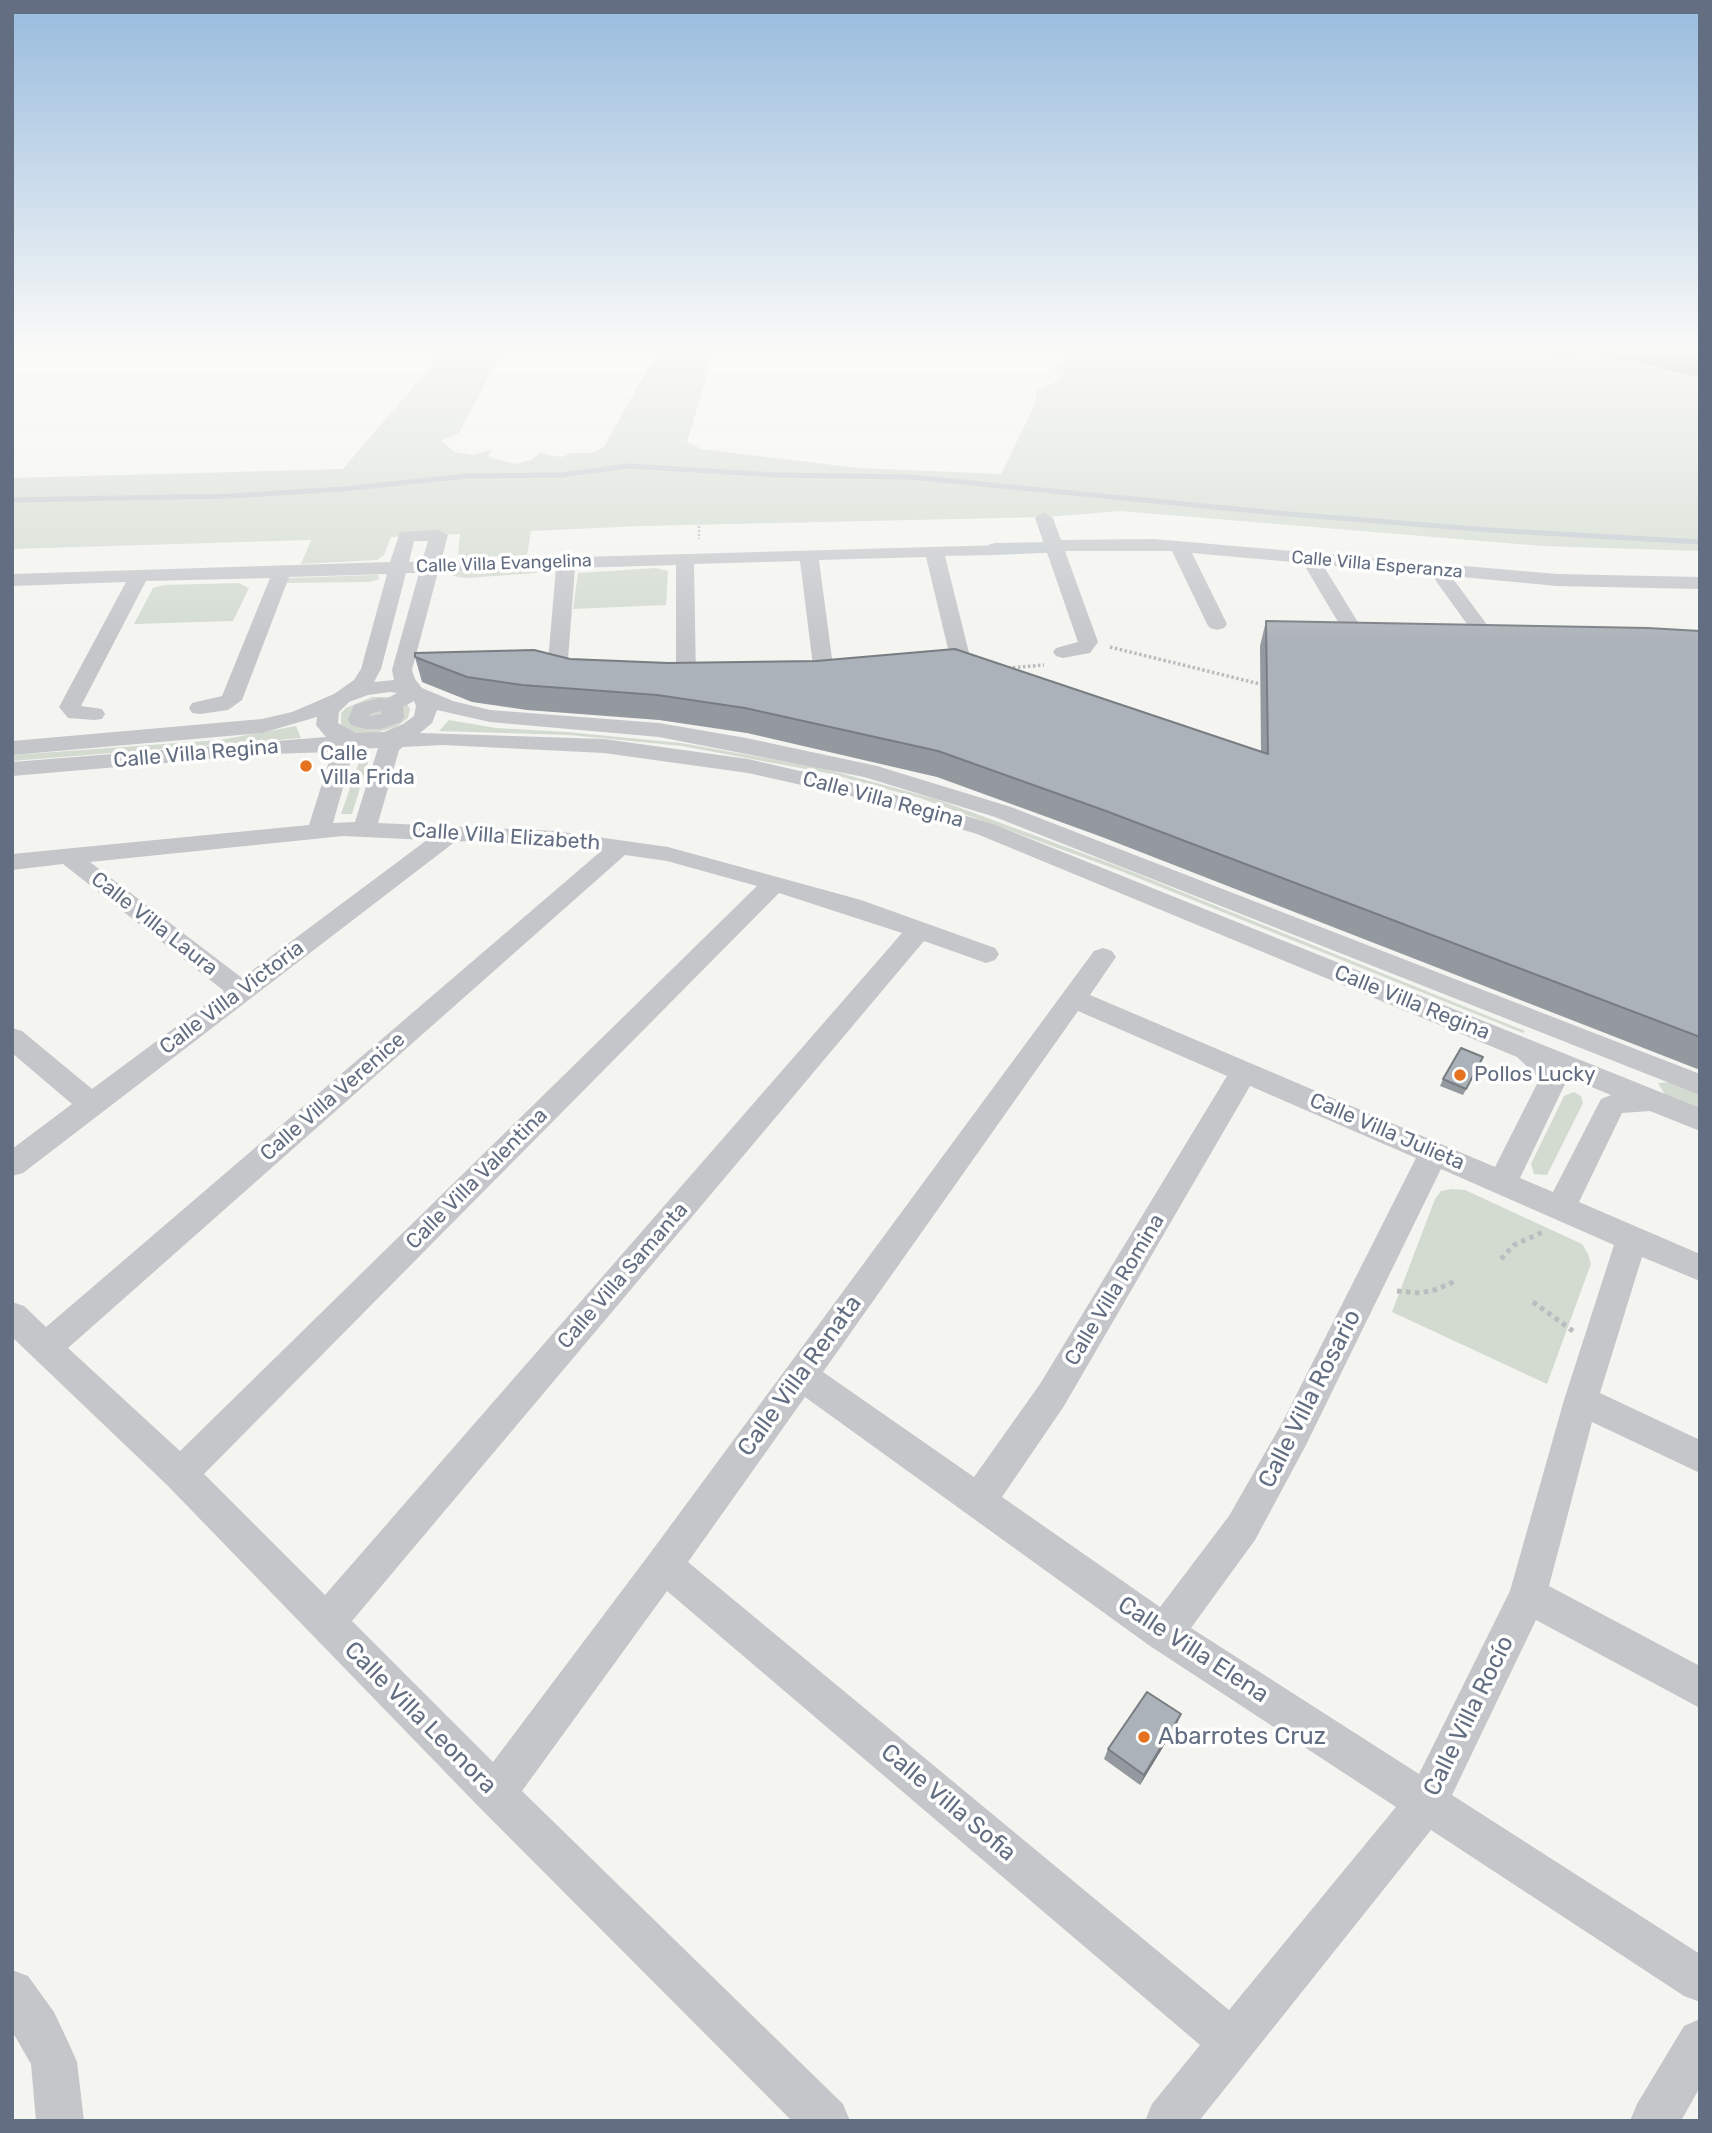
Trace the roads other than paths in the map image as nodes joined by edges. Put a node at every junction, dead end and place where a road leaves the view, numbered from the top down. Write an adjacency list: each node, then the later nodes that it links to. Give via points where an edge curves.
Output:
1 (1044, 518): 2 (street)
2 (1056, 545): 3 (street, Calle Villa Esperanza); 20 (street)
3 (1179, 546): 8 (street, Calle Villa Esperanza); 17 (street)
4 (995, 549): 5 (street, Calle Villa Evangelina)
5 (934, 551): 6 (street, Calle Villa Evangelina); 21 (street, via 959,652 953,664)
6 (809, 555): 7 (street, Calle Villa Evangelina); 23 (street, via 831,673)
7 (685, 558): 10 (street, Calle Villa Evangelina); 24 (street, via 693,678)
8 (1310, 559): 11 (street, Calle Villa Esperanza); 18 (street)
9 (282, 571): 12 (street, Calle Villa Evangelina); 13 (street, Calle Villa Evangelina); 16 (street)
10 (565, 571): 13 (street, Calle Villa Evangelina); 22 (street, via 558,661 570,671)
11 (1438, 571): 15 (street, Calle Villa Esperanza, via 1557,580); 19 (street)
12 (139, 576): 14 (street, Calle Villa Evangelina); 26 (street, via 70,707 76,713)
13 (412, 578): 16 (street, Calle Villa Evangelina); 27 (street, via 402,670 405,681); 27 (street, via 362,684)
14 (13, 581)
15 (1700, 583)
16 (274, 591): 25 (street, via 231,699)
17 (1216, 624)
18 (1357, 637)
19 (1489, 640)
20 (1074, 648)
21 (920, 667)
22 (599, 674)
23 (797, 675)
24 (661, 677)
25 (200, 708)
26 (94, 713)
27 (377, 715): 28 (street, Calle Villa Regina, via 312,713 262,726); 29 (street, Calle Villa Regina); 30 (street, via 387,753); 31 (street, via 343,752); 42 (street, Calle Villa Regina, via 446,706 490,716 659,730 869,771 1015,817); 44 (street, Calle Villa Regina, via 494,739 641,750 748,766 869,794 985,829)
28 (12, 748)
29 (12, 769)
30 (365, 828): 31 (street, Calle Villa Elizabeth); 32 (street, Calle Villa Elizabeth)
31 (319, 830): 34 (street, Calle Villa Elizabeth)
32 (453, 832): 33 (street, Calle Villa Elizabeth); 40 (street, Calle Villa Victoria)
33 (621, 846): 36 (street, Calle Villa Elizabeth); 58 (street, Calle Villa Verenice)
34 (67, 856): 35 (street, Calle Villa Elizabeth); 40 (street, Calle Villa Laura)
35 (12, 862)
36 (774, 884): 37 (street, Calle Villa Elizabeth); 62 (street, Calle Villa Valentina)
37 (920, 929): 38 (street, Calle Villa Elizabeth); 66 (street, Calle Villa Samanta)
38 (986, 954)
39 (1103, 957): 41 (street, Calle Villa Renata)
40 (241, 991): 49 (street, Calle Villa Victoria)
41 (1073, 998): 45 (street, Calle Villa Julieta); 59 (street, Calle Villa Renata)
42 (1532, 1018): 44 (street, via 1539,1028 1537,1039); 46 (street, via 1578,1044); 47 (street, Calle Villa Regina)
43 (12, 1038): 49 (street)
44 (1518, 1046): 46 (street, via 1551,1076)
45 (1244, 1072): 51 (street, Calle Villa Julieta); 63 (street, Calle Villa Romina, via 1052,1395)
46 (1589, 1081): 47 (street, via 1645,1069); 48 (street, via 1629,1100); 53 (street); 54 (street)
47 (1693, 1082): 48 (street, via 1652,1078 1648,1089)
48 (1661, 1104): 50 (street)
49 (92, 1105): 52 (street, Calle Villa Victoria)
50 (1700, 1119)
51 (1434, 1153): 53 (street, Calle Villa Julieta); 67 (street, Calle Villa Rosario, via 1242,1528)
52 (12, 1165)
53 (1503, 1182): 54 (street, Calle Villa Julieta)
54 (1561, 1207): 55 (street, Calle Villa Julieta)
55 (1632, 1238): 56 (street, Calle Villa Julieta); 60 (street, Calle Villa Rocío)
56 (1700, 1268)
57 (12, 1316): 58 (street, Calle Villa Leonora)
58 (45, 1348): 62 (street, Calle Villa Leonora)
59 (801, 1375): 63 (street, Calle Villa Elena); 64 (street, Calle Villa Renata)
60 (1581, 1400): 61 (street); 65 (street, Calle Villa Rocío)
61 (1700, 1457)
62 (180, 1474): 66 (street, Calle Villa Leonora)
63 (976, 1502): 67 (street, Calle Villa Elena)
64 (664, 1565): 69 (street, Calle Villa Renata); 73 (street, Calle Villa Sofia)
65 (1528, 1595): 68 (street); 70 (street, Calle Villa Rocío)
66 (326, 1623): 69 (street, Calle Villa Leonora)
67 (1164, 1633): 70 (street, Calle Villa Elena)
68 (1700, 1688)
69 (495, 1793): 76 (street, Calle Villa Leonora)
70 (1426, 1802): 71 (street, Calle Villa Elena); 73 (street, Calle Villa Rocío)
71 (1700, 1980)
72 (12, 1992): 75 (street, via 38,2028 54,2062)
73 (1232, 2042): 77 (street, Calle Villa Rocío)
74 (1700, 2042): 78 (street)
75 (60, 2121)
76 (826, 2121)
77 (1169, 2121)
78 (1654, 2121)

